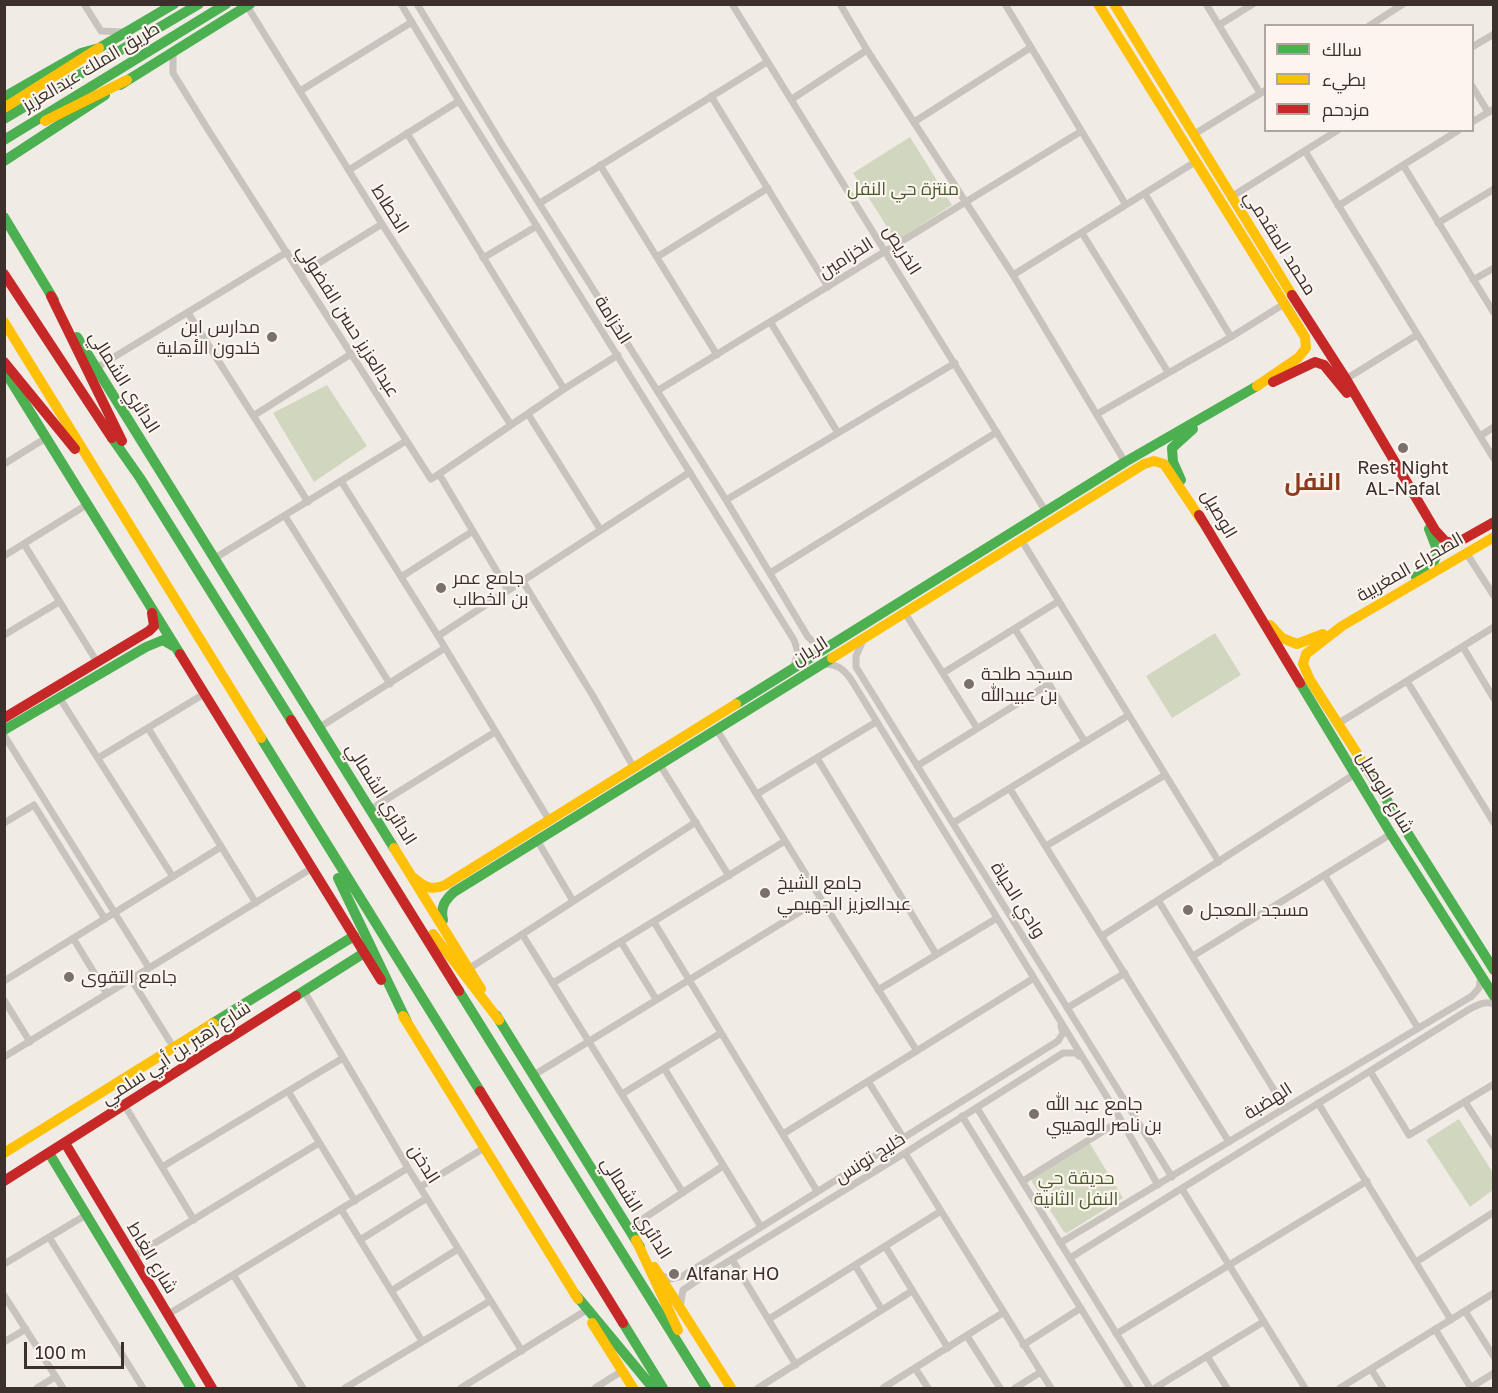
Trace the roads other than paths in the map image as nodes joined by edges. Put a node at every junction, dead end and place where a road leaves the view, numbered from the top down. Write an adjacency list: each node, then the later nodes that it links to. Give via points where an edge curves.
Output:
1 (84, 4): 21 (street, via 101,31)
2 (174, 4): 21 (main road)
3 (199, 4): 39 (main road, طريق الملك عبدالعزيز)
4 (226, 4): 47 (main road, طريق الملك عبدالعزيز)
5 (401, 4): 18 (street, الخزامة)
6 (732, 4): 28 (street, الخريص)
7 (840, 4): 26 (street)
8 (1005, 4): 25 (street)
9 (1098, 4): 50 (main road, محمد المقدمي)
10 (1206, 4): 20 (street)
11 (1252, 4): 20 (street)
12 (1387, 4): 17 (street)
13 (1403, 4): 17 (street)
14 (249, 5): 27 (main road); 31 (street, الخطاط)
15 (419, 5): 58 (street, الخزامة)
16 (1115, 5): 46 (main road, محمد المقدمي)
17 (1391, 12): 19 (street)
18 (412, 22): 31 (street); 36 (street, الخزامة)
19 (1372, 24)
20 (1219, 25): 32 (street)
21 (127, 31): 24 (main road)
22 (1494, 34): 23 (street)
23 (1474, 46)
24 (99, 48): 34 (main road, via 81,53); 37 (main road)
25 (1030, 48): 41 (street); 42 (street)
26 (867, 50): 35 (street); 41 (street)
27 (173, 52): 29 (main road); 71 (street, عبدالعزيز حسن الفضولي, via 173,73)
28 (767, 62): 33 (street); 35 (street, الخريص)
29 (127, 80): 47 (main road); 49 (main road)
30 (1474, 87): 38 (street)
31 (300, 91): 53 (street, الخطاط)
32 (1263, 91): 46 (street)
33 (711, 96): 51 (street); 54 (street)
34 (4, 97)
35 (792, 99): 70 (street, الخريص)
36 (459, 101): 45 (street); 66 (street, الخزامة)
37 (4, 108)
38 (1491, 110): 40 (street)
39 (4, 118)
40 (1474, 121)
41 (914, 122): 59 (street)
42 (1080, 132): 59 (street, الخزامين); 60 (street)
43 (1335, 132): 48 (street)
44 (1456, 132): 52 (street)
45 (407, 133): 53 (street); 73 (street)
46 (1193, 135): 57 (main road, محمد المقدمي)
47 (4, 140)
48 (1305, 151): 57 (street); 61 (street)
49 (4, 161)
50 (1195, 162): 56 (street); 69 (main road, محمد المقدمي)
51 (600, 165): 58 (street); 72 (street)
52 (1403, 165): 61 (street); 64 (street)
53 (349, 170): 65 (street, الخطاط)
54 (768, 188): 72 (street); 80 (street)
55 (1494, 189): 64 (street)
56 (1144, 194): 60 (street); 89 (street)
57 (1231, 197): 69 (main road, محمد المقدمي)
58 (540, 203): 79 (street, الخزامة)
59 (965, 203): 70 (street, الخزامين); 77 (street)
60 (1126, 205): 67 (street)
61 (1338, 206): 88 (street)
62 (4, 210): 68 (main road)
63 (4, 217): 68 (main road, الدائري الشمالي)
64 (1438, 223): 78 (street)
65 (382, 224): 76 (street); 107 (street, الخطاط)
66 (537, 226): 73 (street); 81 (street, الخزامة)
67 (1082, 233): 77 (street); 97 (street)
68 (19, 240): 82 (main road, الدائري الشمالي)
69 (1252, 241): 83 (main road, محمد المقدمي); 98 (main road, محمد المقدمي)
70 (885, 251): 80 (street, الخزامين); 94 (street, الخريص)
71 (287, 252): 76 (street, عبدالعزيز حسن الفضولي); 84 (street)
72 (657, 257): 92 (street)
73 (483, 258): 99 (street)
74 (1494, 268): 78 (street)
75 (4, 274): 120 (main road, الدائري الشمالي)
76 (301, 274): 90 (street, عبدالعزيز حسن الفضولي)
77 (1013, 275): 103 (street)
78 (1473, 280): 85 (street)
79 (591, 285): 81 (street); 100 (street, الخزامة)
80 (828, 287): 87 (street, الخزامين)
81 (579, 293): 91 (street, الخزامة)
82 (51, 296): 95 (main road, الدائري الشمالي); 120 (main road)
83 (1284, 303): 89 (street); 101 (main road, محمد المقدمي, via 1306,343 1298,358)
84 (188, 313): 95 (street); 104 (street)
85 (1494, 313)
86 (4, 322): 122 (main road)
87 (771, 323): 92 (street, الخزامين); 110 (street)
88 (1418, 335): 98 (street); 111 (street)
89 (1231, 337): 97 (street)
90 (351, 354): 104 (street); 114 (street, عبدالعزيز حسن الفضولي)
91 (618, 355): 99 (street); 118 (street, الخزامة)
92 (717, 355): 100 (street, الخزامين)
93 (4, 362): 122 (main road)
94 (955, 363): 109 (street, الخريص); 110 (street)
95 (96, 368): 139 (main road, الدائري الشمالي)
96 (4, 370): 112 (main road)
97 (1168, 372): 103 (street)
98 (1346, 379): 106 (main road, محمد المقدمي)
99 (564, 389): 102 (street)
100 (657, 391): 123 (street, الخزامة)
101 (1242, 396): 105 (main road, الريان); 106 (main road, via 1315,362 1333,374)
102 (528, 414): 107 (street); 131 (street)
103 (1097, 414): 116 (street)
104 (253, 416): 125 (street)
105 (1207, 416): 113 (main road, الريان); 116 (main road, الريان)
106 (1370, 422): 124 (main road, محمد المقدمي)
107 (511, 425): 119 (street)
108 (1494, 427): 111 (street)
109 (997, 432): 127 (street, الخريص); 141 (street)
110 (838, 433): 123 (street)
111 (1480, 436): 115 (street)
112 (46, 438): 117 (street); 126 (main road)
113 (1181, 440): 129 (main road, الوصيل, via 1172,448 1173,462)
114 (406, 441): 119 (street, عبدالعزيز حسن الفضولي, via 431,479); 121 (street)
115 (1494, 459)
116 (1125, 462): 127 (main road, الريان)
117 (4, 464)
118 (690, 472): 131 (street); 157 (street, الخزامة)
119 (439, 474): 132 (street, عبدالعزيز حسن الفضولي)
120 (140, 478): 214 (main road, الدائري الشمالي)
121 (341, 481): 125 (street); 143 (street)
122 (113, 496): 201 (main road)
123 (726, 500): 141 (street, الخزامة)
124 (1417, 500): 136 (main road, محمد المقدمي, via 1435,530); 147 (main road, محمد المقدمي, via 1438,552 1429,567)
125 (308, 502): 128 (street)
126 (88, 504): 135 (street); 151 (main road)
127 (1046, 512): 140 (main road, الريان)
128 (285, 516): 139 (street); 172 (street)
129 (1202, 521): 134 (main road, الريان, via 1164,464 1154,461); 150 (main road, الوصيل)
130 (1494, 522): 136 (main road, الصحراء المغربية, via 1462,542)
131 (600, 529): 144 (street)
132 (473, 531): 143 (street); 145 (street, عبدالعزيز حسن الفضولي)
133 (1494, 537): 137 (main road, الصحراء المغربية)
134 (1022, 541): 142 (main road, الريان); 148 (street)
135 (24, 544): 138 (street); 149 (street)
136 (1450, 544)
137 (1467, 554): 146 (street); 147 (main road, الصحراء المغربية)
138 (4, 556)
139 (215, 558): 183 (main road, الدائري الشمالي)
140 (963, 564): 142 (main road); 162 (main road, الريان)
141 (770, 573): 153 (street, الخزامة)
142 (969, 574): 152 (main road, الريان)
143 (401, 577): 160 (street)
144 (522, 580): 145 (street); 195 (street)
145 (508, 590): 160 (street)
146 (1494, 596)
147 (1386, 599): 154 (main road, الصحراء المغربية)
148 (1059, 601): 156 (street); 179 (street)
149 (59, 602): 158 (street); 167 (street)
150 (1253, 603): 154 (main road, via 1282,638 1297,644); 196 (main road, شارع الوصيل)
151 (152, 610): 159 (main road, via 154,626); 165 (main road)
152 (905, 613): 161 (main road, الريان); 170 (street)
153 (800, 622): 157 (street); 162 (street, الخزامة, via 813,643 820,648)
154 (1342, 626): 182 (main road, شارع الوصيل, via 1306,654 1303,664)
155 (1494, 627): 164 (street)
156 (1015, 629): 170 (street); 174 (street)
157 (788, 630): 169 (street, الخزامة, via 798,652)
158 (4, 635)
159 (141, 636): 163 (main road, via 150,636); 167 (main road)
160 (438, 636): 166 (street)
161 (864, 636): 168 (main road, الريان); 173 (street, وادي الحياة, via 856,667)
162 (831, 646): 169 (main road, الريان)
163 (146, 647): 165 (main road, via 163,640); 177 (main road)
164 (1463, 647): 171 (street); 178 (street)
165 (176, 648): 176 (main road)
166 (445, 648): 172 (street); 188 (street)
167 (97, 662): 180 (main road)
168 (820, 664): 175 (street, وادي الحياة, via 837,665); 187 (main road, الريان)
169 (791, 671): 195 (main road, الريان)
170 (943, 673): 185 (street)
171 (1407, 681): 182 (street); 205 (street)
172 (390, 684): 183 (street)
173 (866, 684): 175 (street); 194 (street, وادي الحياة)
174 (1049, 684): 185 (street); 190 (street)
175 (857, 690): 181 (street, وادي الحياة)
176 (204, 694): 184 (street); 213 (main road)
177 (59, 696): 186 (main road); 191 (street)
178 (1494, 699)
179 (1129, 715): 190 (street); 197 (street)
180 (4, 718)
181 (876, 722): 192 (street); 228 (street, وادي الحياة)
182 (1339, 723): 219 (main road, شارع الوصيل)
183 (320, 727): 200 (main road, الدائري الشمالي)
184 (148, 728): 191 (street); 211 (street)
185 (976, 728): 194 (street)
186 (4, 730)
187 (717, 730): 193 (main road, الريان); 199 (street)
188 (495, 732): 200 (street); 202 (street)
189 (4, 735): 227 (street)
190 (1085, 742): 198 (street)
191 (98, 758): 217 (street)
192 (817, 758): 199 (street); 238 (street)
193 (660, 765): 203 (street); 208 (main road, الريان)
194 (917, 766): 206 (street, وادي الحياة)
195 (634, 768): 202 (main road, الريان)
196 (1355, 774): 207 (main road, شارع الوصيل); 212 (street)
197 (1166, 775): 210 (street); 212 (street)
198 (1010, 789): 206 (street); 210 (street)
199 (757, 794): 209 (street)
200 (371, 809): 218 (main road, الدائري الشمالي)
201 (307, 814): 262 (main road); 390 (main road)
202 (549, 820): 220 (main road, الريان)
203 (696, 822): 215 (street); 225 (street)
204 (4, 823): 229 (street, via 34,805)
205 (1494, 823)
206 (953, 824): 257 (street, وادي الحياة)
207 (1391, 834): 216 (street); 221 (main road, شارع الوصيل)
208 (537, 840): 222 (main road, الريان); 225 (street)
209 (785, 841): 215 (street); 223 (street)
210 (1046, 846): 234 (street)
211 (221, 847): 217 (street); 226 (street)
212 (1219, 862): 224 (street)
213 (312, 868): 226 (street); 233 (main road)
214 (386, 873): 261 (main road); 391 (main road, الدائري الشمالي)
215 (729, 876): 230 (street)
216 (1325, 876): 239 (street); 263 (street)
217 (172, 877): 227 (street)
218 (414, 878): 220 (main road, via 433,890); 231 (main road, الدائري الشمالي)
219 (1438, 882): 221 (main road); 242 (main road, شارع الوصيل)
220 (442, 886): 222 (main road)
221 (1427, 890): 244 (main road, شارع الوصيل)
222 (449, 897): 231 (main road, via 441,911)
223 (821, 899): 247 (street); 250 (street)
224 (1158, 900): 234 (street); 239 (street)
225 (573, 901): 232 (street)
226 (255, 903): 240 (street)
227 (115, 913): 229 (street); 240 (street)
228 (997, 918): 238 (street); 245 (street, وادي الحياة)
229 (105, 919): 235 (street)
230 (654, 922): 236 (street); 247 (street)
231 (446, 929): 241 (main road, الدائري الشمالي)
232 (522, 934): 241 (street); 249 (street)
233 (354, 936): 237 (main road); 267 (main road, شارع زهير بن أبي سلمي)
234 (1102, 936): 243 (street)
235 (73, 938): 248 (street); 252 (street)
236 (621, 942): 249 (street); 254 (street)
237 (364, 953): 251 (main road, شارع زهير بن أبي سلمي); 262 (main road)
238 (936, 954): 250 (street)
239 (1192, 956): 283 (street)
240 (149, 968): 246 (street)
241 (470, 968): 261 (main road, الدائري الشمالي)
242 (1494, 970)
243 (1125, 973): 257 (street); 289 (street)
244 (1481, 976): 253 (main road, شارع الوصيل); 258 (street, الهضبة, via 1479,988 1472,996)
245 (1034, 978): 259 (street, وادي الحياة); 268 (street)
246 (131, 979): 252 (street); 267 (street)
247 (689, 979): 254 (street); 264 (street)
248 (4, 981)
249 (553, 983): 265 (street)
250 (878, 990): 268 (street)
251 (304, 991): 270 (street, الدخن); 281 (main road, شارع زهير بن أبي سلمي)
252 (107, 994): 266 (street)
253 (1494, 996)
254 (656, 999): 265 (street)
255 (4, 1000): 266 (street)
256 (1494, 1004): 260 (street, الهضبة, via 1479,1004)
257 (1067, 1008): 295 (street, وادي الحياة)
258 (1449, 1010): 260 (street); 263 (street, الهضبة)
259 (1058, 1017): 271 (street, وادي الحياة); 287 (street, خليج تونس, via 1063,1033 1058,1041)
260 (1455, 1019): 273 (street, الهضبة)
261 (499, 1020): 274 (main road, الدائري الشمالي)
262 (407, 1022): 293 (main road)
263 (1418, 1028): 283 (street, الهضبة)
264 (721, 1033): 272 (street); 286 (street)
265 (588, 1041): 274 (street); 278 (street)
266 (30, 1042): 269 (street)
267 (174, 1048): 296 (main road, شارع زهير بن أبي سلمي)
268 (917, 1050): 275 (street)
269 (4, 1057)
270 (343, 1058): 277 (street); 302 (street, الدخن)
271 (1085, 1063): 282 (street, خليج تونس, via 1076,1053 1063,1053); 285 (street, وادي الحياة)
272 (664, 1068): 278 (street); 300 (street)
273 (1370, 1071): 279 (street, via 1409,1135); 280 (street, الهضبة)
274 (534, 1075): 321 (main road, الدائري الشمالي)
275 (868, 1081): 286 (street); 287 (street)
276 (1494, 1084): 279 (street)
277 (288, 1091): 291 (street); 301 (street)
278 (622, 1094): 311 (street)
279 (1465, 1102): 292 (street)
280 (1318, 1103): 306 (street); 309 (street, الهضبة)
281 (125, 1106): 290 (main road, شارع زهير بن أبي سلمي); 301 (street)
282 (977, 1108): 284 (street, خليج تونس); 288 (street)
283 (1285, 1108): 289 (street, الهضبة)
284 (962, 1116): 294 (street); 298 (street, خليج تونس)
285 (1121, 1120): 299 (street, وادي الحياة); 305 (street)
286 (783, 1134): 310 (street)
287 (903, 1137): 310 (street, خليج تونس)
288 (995, 1139): 294 (street); 305 (street)
289 (1229, 1142): 303 (street, الهضبة)
290 (65, 1143): 297 (main road, شارع زهير بن أبي سلمي); 329 (main road, شارع الغاط)
291 (319, 1143): 313 (street); 318 (street)
292 (1494, 1147)
293 (484, 1148): 308 (street); 343 (main road)
294 (982, 1148): 347 (street)
295 (1155, 1151): 299 (street); 303 (street, وادي الحياة)
296 (4, 1153)
297 (49, 1153): 304 (main road, شارع زهير بن أبي سلمي); 317 (main road, شارع الغاط)
298 (905, 1154): 315 (street); 331 (street, خليج تونس)
299 (1143, 1159): 307 (street, وادي الحياة)
300 (723, 1166): 311 (street); 320 (street)
301 (162, 1167): 318 (street)
302 (408, 1168): 308 (street, الدخن); 313 (street)
303 (1172, 1177): 307 (street, الهضبة)
304 (4, 1181)
305 (1023, 1181): 326 (street)
306 (1367, 1181): 333 (street); 335 (street)
307 (1158, 1185): 319 (street, الهضبة)
308 (420, 1186): 312 (street, الدخن)
309 (1182, 1189): 323 (street, الهضبة); 335 (street)
310 (817, 1191): 320 (street, خليج تونس)
311 (683, 1193): 321 (street)
312 (427, 1198): 324 (street); 328 (street, الدخن)
313 (355, 1202): 314 (street)
314 (341, 1209): 324 (street); 339 (street)
315 (940, 1211): 327 (street); 351 (street)
316 (1494, 1212): 333 (street)
317 (86, 1215): 322 (street); 378 (main road, شارع الغاط)
318 (194, 1220): 329 (street)
319 (1091, 1225): 323 (street); 326 (street, الهضبة)
320 (761, 1227): 332 (street, خليج تونس)
321 (629, 1228): 325 (main road, الدائري الشمالي)
322 (49, 1237): 334 (street); 382 (street)
323 (1100, 1239): 330 (street, الهضبة)
324 (360, 1240): 340 (street)
325 (636, 1240): 338 (main road, الدائري الشمالي); 391 (main road)
326 (1060, 1243): 330 (street)
327 (885, 1246): 336 (street); 341 (street)
328 (458, 1249): 340 (street); 345 (street, الدخن)
329 (132, 1257): 352 (main road, شارع الغاط)
330 (1070, 1258): 358 (street)
331 (733, 1261): 337 (street, خليج تونس); 353 (street)
332 (705, 1262): 337 (street); 338 (street, خليج تونس, via 683,1276 670,1279)
333 (1416, 1262): 354 (street)
334 (4, 1264)
335 (1228, 1264): 355 (street); 358 (street)
336 (855, 1265): 348 (street); 353 (street)
337 (711, 1273): 346 (street, خليج تونس, via 683,1290)
338 (660, 1275): 346 (main road, الدائري الشمالي)
339 (234, 1276): 352 (street); 384 (street)
340 (391, 1291): 360 (street)
341 (912, 1291): 348 (street); 364 (street)
342 (1494, 1293): 350 (street)
343 (575, 1294): 349 (main road); 389 (main road)
344 (4, 1295): 356 (street)
345 (490, 1301): 360 (street); 365 (street, الدخن)
346 (680, 1308): 392 (main road, الدائري الشمالي)
347 (1081, 1308): 362 (street); 366 (street)
348 (882, 1310): 370 (street)
349 (585, 1311): 365 (street); 374 (main road)
350 (1465, 1311): 354 (street); 368 (street)
351 (1004, 1312): 359 (street); 362 (street)
352 (167, 1315): 383 (main road, شارع الغاط)
353 (769, 1319): 370 (street)
354 (1451, 1320): 357 (street)
355 (1263, 1322): 367 (street); 403 (street)
356 (26, 1329): 361 (street); 377 (street)
357 (1436, 1329): 373 (street); 379 (street)
358 (1116, 1334): 363 (street)
359 (967, 1336): 364 (street); 396 (street)
360 (422, 1341): 385 (street)
361 (4, 1342)
362 (1023, 1345): 375 (street)
363 (1122, 1345): 366 (street); 369 (street)
364 (948, 1347): 372 (street)
365 (522, 1351): 386 (street)
366 (1108, 1354): 371 (street)
367 (1207, 1356): 401 (street); 402 (street)
368 (1494, 1357)
369 (1131, 1359): 371 (street); 400 (street)
370 (796, 1365): 393 (street)
371 (1117, 1367): 399 (street)
372 (915, 1368): 394 (street); 395 (street)
373 (1371, 1369): 404 (street); 405 (street)
374 (622, 1371): 387 (street); 388 (main road)
375 (1041, 1372): 397 (street); 398 (street)
376 (1494, 1373): 379 (street)
377 (56, 1377): 380 (street); 381 (street)
378 (187, 1387)
379 (1470, 1388)
380 (37, 1389)
381 (63, 1389)
382 (143, 1389)
383 (212, 1389)
384 (303, 1389)
385 (345, 1389)
386 (461, 1389)
387 (595, 1389)
388 (633, 1389)
389 (654, 1389)
390 (663, 1389)
391 (706, 1389)
392 (731, 1389)
393 (758, 1389)
394 (883, 1389)
395 (928, 1389)
396 (1000, 1389)
397 (1015, 1389)
398 (1051, 1389)
399 (1130, 1389)
400 (1150, 1389)
401 (1155, 1389)
402 (1227, 1389)
403 (1305, 1389)
404 (1340, 1389)
405 (1383, 1389)

